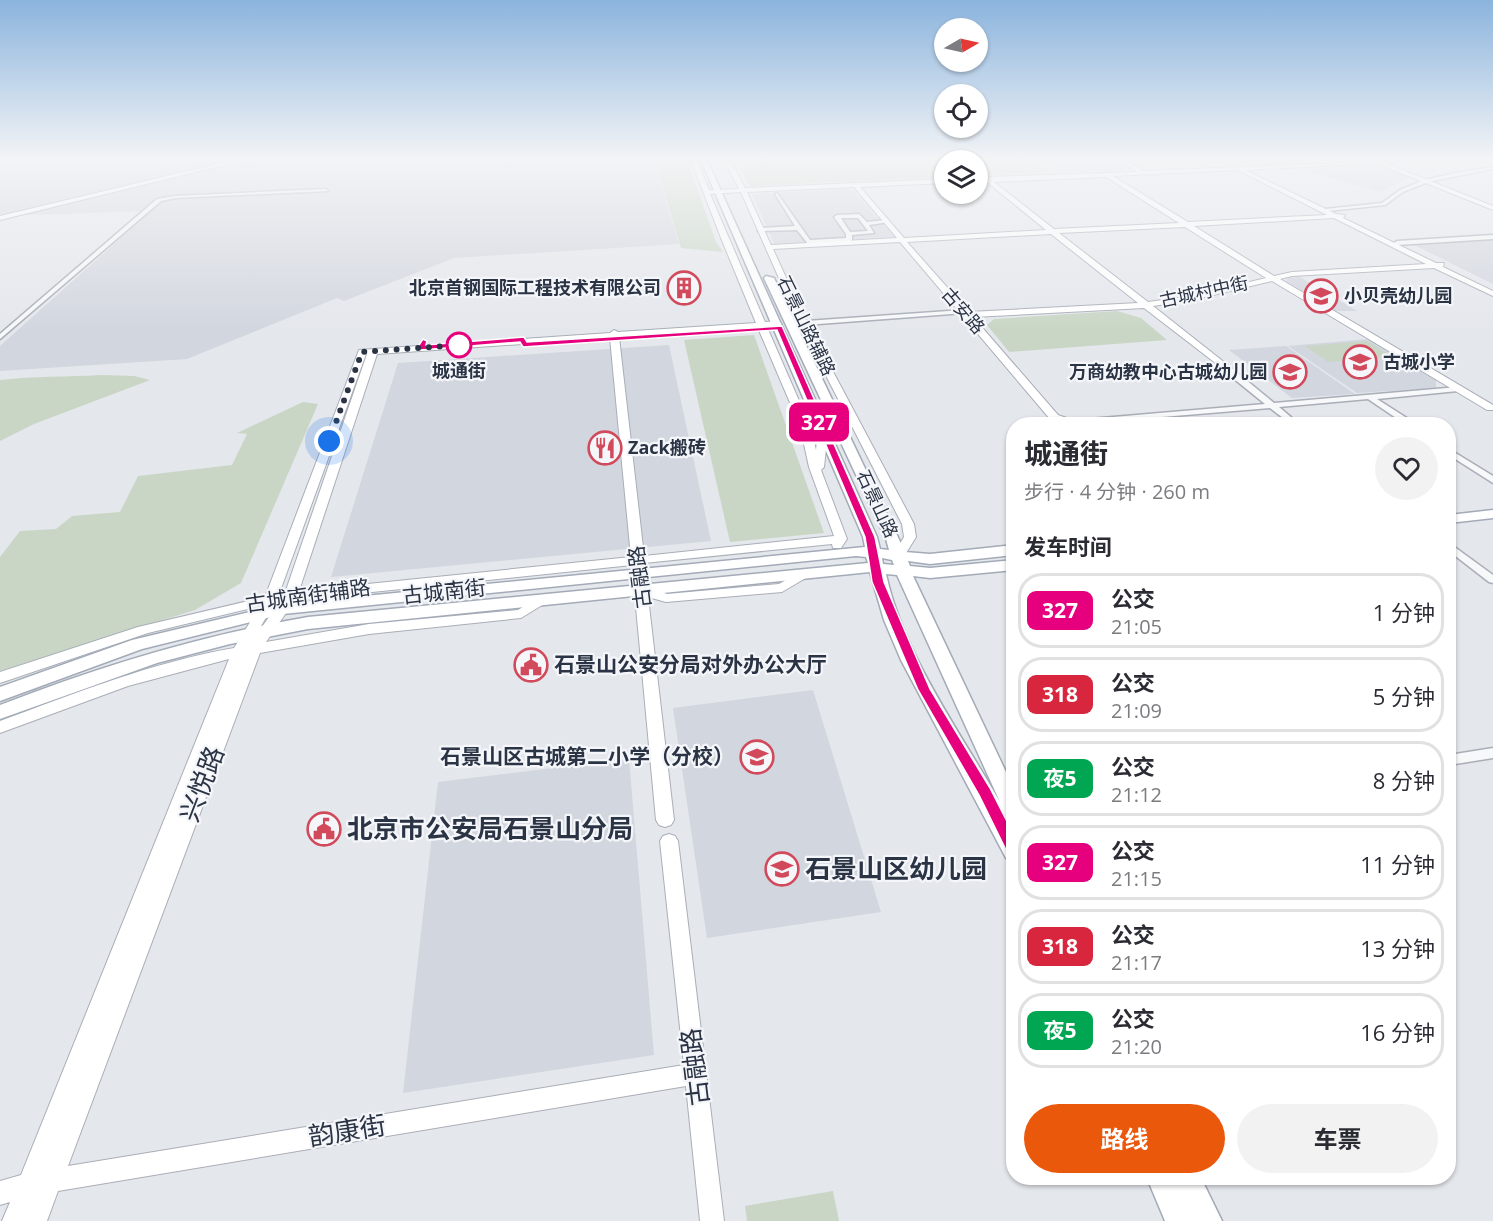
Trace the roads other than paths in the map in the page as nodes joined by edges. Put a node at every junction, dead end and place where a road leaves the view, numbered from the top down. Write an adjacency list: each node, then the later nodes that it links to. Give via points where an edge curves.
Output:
1 (139, 217): 38 (street)
2 (716, 217): 30 (street, 石景山路辅路)
3 (739, 217): 29 (main road, 石景山路)
4 (741, 217): 35 (main road, 石景山路)
5 (750, 217): 19 (street, 石景山路辅路)
6 (791, 217): 18 (street)
7 (837, 217): 21 (street)
8 (860, 217): 16 (street)
9 (882, 217): 15 (street, 古安路)
10 (1033, 217): 20 (street)
11 (1175, 217): 17 (street)
12 (1321, 217): 17 (street)
13 (1342, 217): 24 (street)
14 (1342, 217): 27 (street)
15 (886, 222): 16 (street); 23 (street, 古安路)
16 (865, 224): 21 (street, via 872,232)
17 (1187, 224): 20 (street); 28 (street)
18 (797, 228): 19 (street); 21 (street, via 808,242 849,240)
19 (760, 230): 25 (street); 26 (street, 石景山路辅路)
20 (1054, 232): 23 (street); 32 (street)
21 (849, 234)
22 (1493, 237): 24 (street)
23 (902, 240): 26 (street); 33 (street, 古安路)
24 (1397, 243): 27 (street)
25 (758, 246)
26 (768, 248): 34 (street, 石景山路辅路)
27 (1434, 263): 28 (street, 古城村中街); 31 (street)
28 (1270, 276): 32 (street, 古城村中街, via 1215,293); 41 (street)
29 (757, 278): 30 (main road); 35 (main road, 石景山路)
30 (746, 285): 36 (street, 石景山路辅路)
31 (1493, 292)
32 (1143, 302): 33 (street, 古城村中街); 40 (street)
33 (965, 314): 34 (street); 45 (street, 古安路)
34 (805, 323): 35 (street); 62 (street, 石景山路辅路, via 908,524 910,537)
35 (783, 325): 36 (street); 49 (main road, 石景山路); 62 (main road, 石景山路)
36 (764, 327): 37 (street); 52 (street, 石景山路辅路, via 805,426)
37 (615, 336): 39 (street); 63 (street, 古融路)
38 (0, 337)
39 (368, 355): 68 (street); 68 (street)
40 (1231, 372): 43 (street)
41 (1458, 389): 42 (street); 44 (street)
42 (1369, 397): 43 (street); 48 (street)
43 (1271, 405): 46 (street); 47 (street)
44 (1491, 408)
45 (1054, 417)
46 (1143, 417)
47 (1286, 417)
48 (1399, 417)
49 (823, 431): 52 (street, via 818,461); 61 (main road, 石景山路, via 870,537)
50 (1456, 455): 51 (street)
51 (1493, 480)
52 (820, 481): 57 (street, 石景山路辅路)
53 (1493, 504): 54 (main road)
54 (1456, 507)
55 (1493, 514): 56 (main road)
56 (1456, 518)
57 (841, 540): 60 (street); 63 (street)
58 (1006, 551): 62 (main road)
59 (1456, 551): 65 (street)
60 (808, 555): 61 (main road, 古城南街, via 856,551); 63 (main road, 古城南街)
61 (874, 560): 62 (main road); 66 (main road, 古城南街, via 863,567); 77 (main road, 石景山路, via 878,582 924,690)
62 (902, 563): 64 (main road, via 930,573); 76 (main road, 石景山路, via 909,589)
63 (638, 566): 66 (street, 古融路); 68 (main road, 古城南街)
64 (1006, 566)
65 (1493, 580)
66 (642, 590): 67 (main road, 古城南街); 78 (street, 古融路)
67 (544, 599): 68 (main road, 古城南街); 69 (street, 古城南街辅路, via 521,614)
68 (275, 609): 69 (main road, 古城南街); 70 (street, 古城南街辅路, via 108,640); 71 (main road, 古城南街, via 138,644)
69 (248, 644): 72 (main road, 古城南街, via 90,678); 73 (street, 古城南街辅路, via 123,682); 79 (street, 兴悦路); 80 (street, 兴悦路)
70 (0, 678)
71 (0, 694)
72 (0, 712)
73 (0, 727)
74 (1493, 753): 75 (street)
75 (1456, 759)
76 (1006, 793)
77 (1006, 835)
78 (695, 1074): 79 (street, 韵康街); 86 (street, 古融路)
79 (51, 1181): 80 (street, 韵康街); 85 (street, 兴悦路)
80 (28, 1184): 83 (street, 韵康街); 84 (street, 兴悦路)
81 (1164, 1185): 87 (main road)
82 (1189, 1185): 88 (main road)
83 (0, 1193)
84 (14, 1221)
85 (36, 1221)
86 (712, 1221)
87 (1180, 1221)
88 (1207, 1221)

